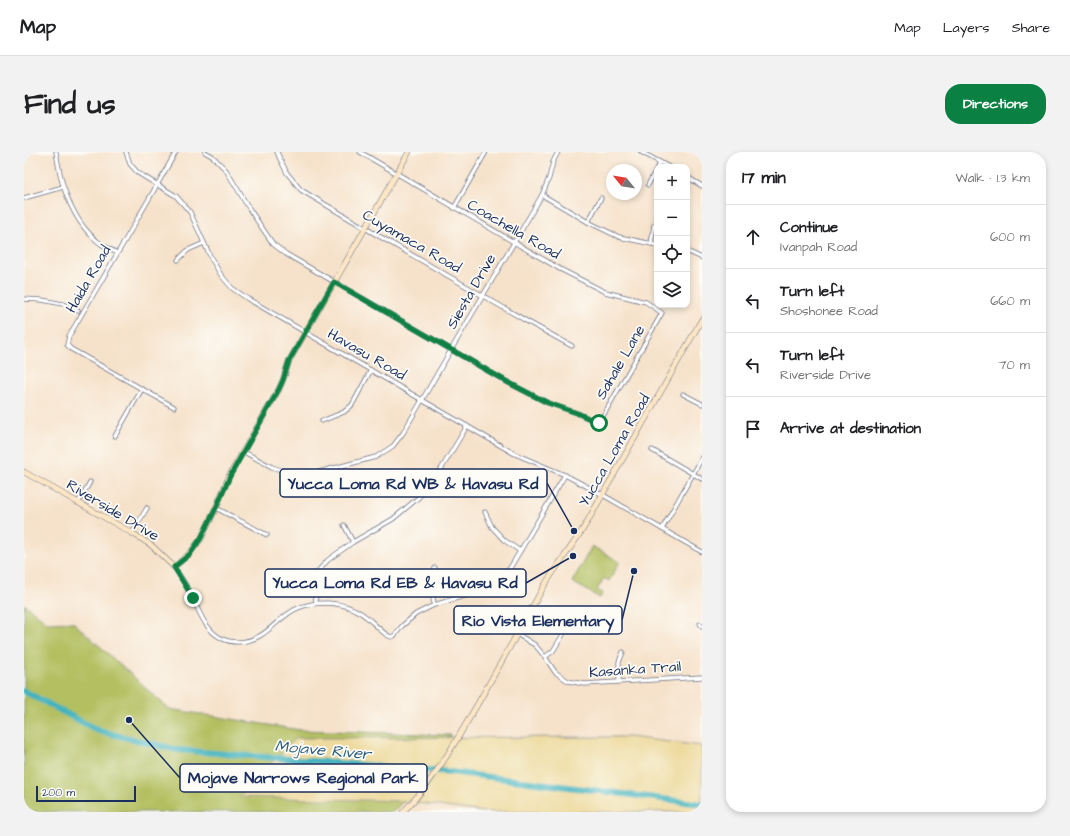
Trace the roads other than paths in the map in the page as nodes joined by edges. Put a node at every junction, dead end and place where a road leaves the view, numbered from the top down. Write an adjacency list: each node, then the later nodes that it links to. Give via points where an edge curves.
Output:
1 (56, 152): 18 (street)
2 (126, 152): 16 (street, Havasu Road, via 130,164 138,173)
3 (176, 152): 16 (street, Haida Road)
4 (205, 152): 34 (street, via 226,170 273,244)
5 (278, 152): 25 (street, Cuyamaca Road, via 287,173 301,190)
6 (360, 152): 13 (street, Coachella Road)
7 (410, 152): 13 (street)
8 (486, 152): 22 (street)
9 (558, 152): 19 (street, Siesta Drive)
10 (641, 152): 11 (street)
11 (660, 162): 12 (street); 15 (street)
12 (664, 164)
13 (397, 174): 22 (street, Coachella Road); 25 (street)
14 (690, 179): 17 (street)
15 (648, 184)
16 (157, 185): 27 (street, Havasu Road, via 176,196 190,212); 31 (street, Haida Road)
17 (702, 186)
18 (63, 187): 20 (street); 31 (street, via 73,210 89,233)
19 (542, 195): 23 (street); 26 (street, Siesta Drive)
20 (24, 198)
21 (601, 198): 23 (street)
22 (454, 208): 26 (street, Coachella Road)
23 (588, 222): 28 (street, via 619,237)
24 (654, 225): 28 (street)
25 (365, 228): 34 (street); 35 (street, Cuyamaca Road)
26 (514, 242): 35 (street, Siesta Drive); 38 (street, Coachella Road, via 605,292 646,302)
27 (204, 243): 33 (street, via 188,250); 40 (street, Havasu Road, via 221,275 232,288)
28 (651, 244): 29 (street)
29 (654, 245)
30 (690, 252): 32 (street)
31 (117, 253): 44 (street, Haida Road, via 69,336 67,345)
32 (702, 258)
33 (178, 260)
34 (334, 282): 40 (street); 42 (street)
35 (483, 296): 41 (street, Cuyamaca Road); 42 (street, Siesta Drive)
36 (24, 300): 37 (street, via 64,304)
37 (78, 311)
38 (662, 313): 42 (street, Sahale Lane, via 599,423 548,403)
39 (702, 320): 60 (street, Yucca Loma Road)
40 (305, 332): 43 (street, Havasu Road); 53 (street, via 289,361 279,389)
41 (572, 346)
42 (451, 350): 46 (street, Siesta Drive)
43 (372, 370): 46 (street, Havasu Road); 49 (street, via 352,405 344,412)
44 (142, 389): 48 (street, Haida Road); 51 (street)
45 (683, 394): 47 (street)
46 (423, 400): 50 (street, Havasu Road); 53 (street, Siesta Drive, via 393,446 376,456 357,462 311,474 293,474 272,467)
47 (702, 404)
48 (174, 407)
49 (322, 420)
50 (467, 426): 57 (street, Havasu Road, via 515,454); 69 (street, via 434,481 418,498 393,518)
51 (115, 436)
52 (652, 450): 56 (street)
53 (244, 452): 63 (street)
54 (702, 458): 56 (street)
55 (24, 472): 61 (street, Riverside Drive)
56 (693, 474): 58 (street); 66 (street)
57 (565, 475): 60 (street, Havasu Road); 70 (street)
58 (702, 479)
59 (90, 482): 61 (street)
60 (603, 495): 66 (street, Havasu Road); 77 (street, Yucca Loma Road, via 551,575)
61 (78, 503): 67 (street, Riverside Drive)
62 (147, 508): 67 (street)
63 (216, 508): 68 (street); 72 (street, via 190,554)
64 (485, 512): 70 (street, via 492,527)
65 (344, 525): 69 (street)
66 (662, 529): 71 (street, Havasu Road)
67 (132, 533): 72 (street, Riverside Drive, via 152,545)
68 (267, 535)
69 (353, 542): 74 (street, via 328,560 318,571 315,583)
70 (520, 552): 75 (street, via 510,568 492,584 471,594)
71 (702, 552)
72 (174, 567): 74 (street, Riverside Drive, via 208,628 219,637 232,642 247,642 260,637 298,608)
73 (435, 568): 75 (street, via 431,584)
74 (316, 603): 75 (street, Riverside Drive, via 353,609 391,637 416,614)
75 (434, 605)
76 (570, 623): 79 (street, via 553,651)
77 (517, 634): 79 (street, Kasanka Trail, via 535,645); 82 (street, Yucca Loma Road, via 442,765 420,795)
78 (623, 652): 81 (street)
79 (545, 657): 81 (street, Kasanka Trail, via 556,672 568,681 584,684)
80 (702, 677): 81 (street, Kasanka Trail)
81 (619, 682)
82 (403, 812)

